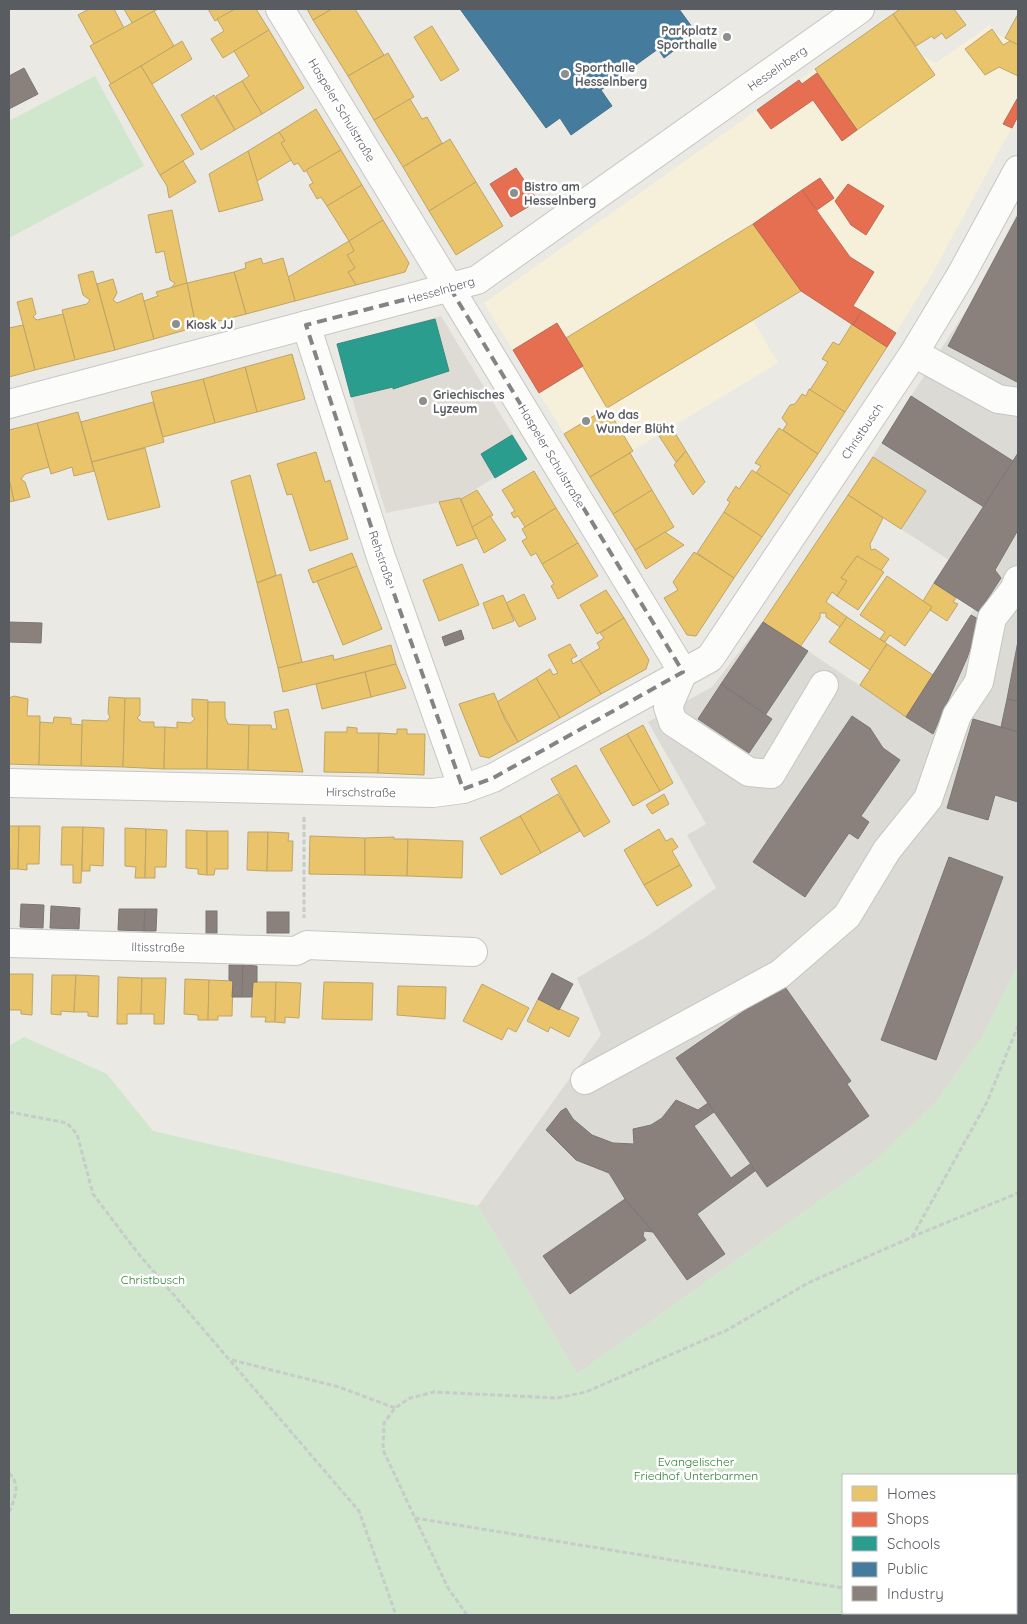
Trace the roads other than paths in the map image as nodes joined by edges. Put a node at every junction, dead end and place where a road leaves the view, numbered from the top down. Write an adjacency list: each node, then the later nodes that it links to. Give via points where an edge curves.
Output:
1 (280, 9): 4 (street, Haspeler Schulstraße)
2 (860, 9): 4 (street, Hesselnberg, via 477,280)
3 (1018, 170): 6 (street, Christbusch)
4 (450, 288): 5 (street, Hesselnberg); 10 (street, Haspeler Schulstraße)
5 (306, 325): 8 (street, Hesselnberg); 13 (street, Rehstraße, via 380,554)
6 (914, 353): 7 (street, via 998,399); 10 (street, Christbusch, via 710,658)
7 (1018, 402)
8 (9, 404)
9 (1018, 580): 16 (street, via 992,618 978,682 957,715 928,799 887,850 847,916 780,974)
10 (683, 672): 11 (street, via 668,707 674,722 749,772 771,774); 13 (street, Hirschstraße, via 493,778)
11 (824, 685)
12 (9, 783): 13 (street, Hirschstraße, via 433,793)
13 (463, 789)
14 (9, 943): 15 (street, Iltisstraße, via 296,951 306,946)
15 (473, 952)
16 (585, 1080)

